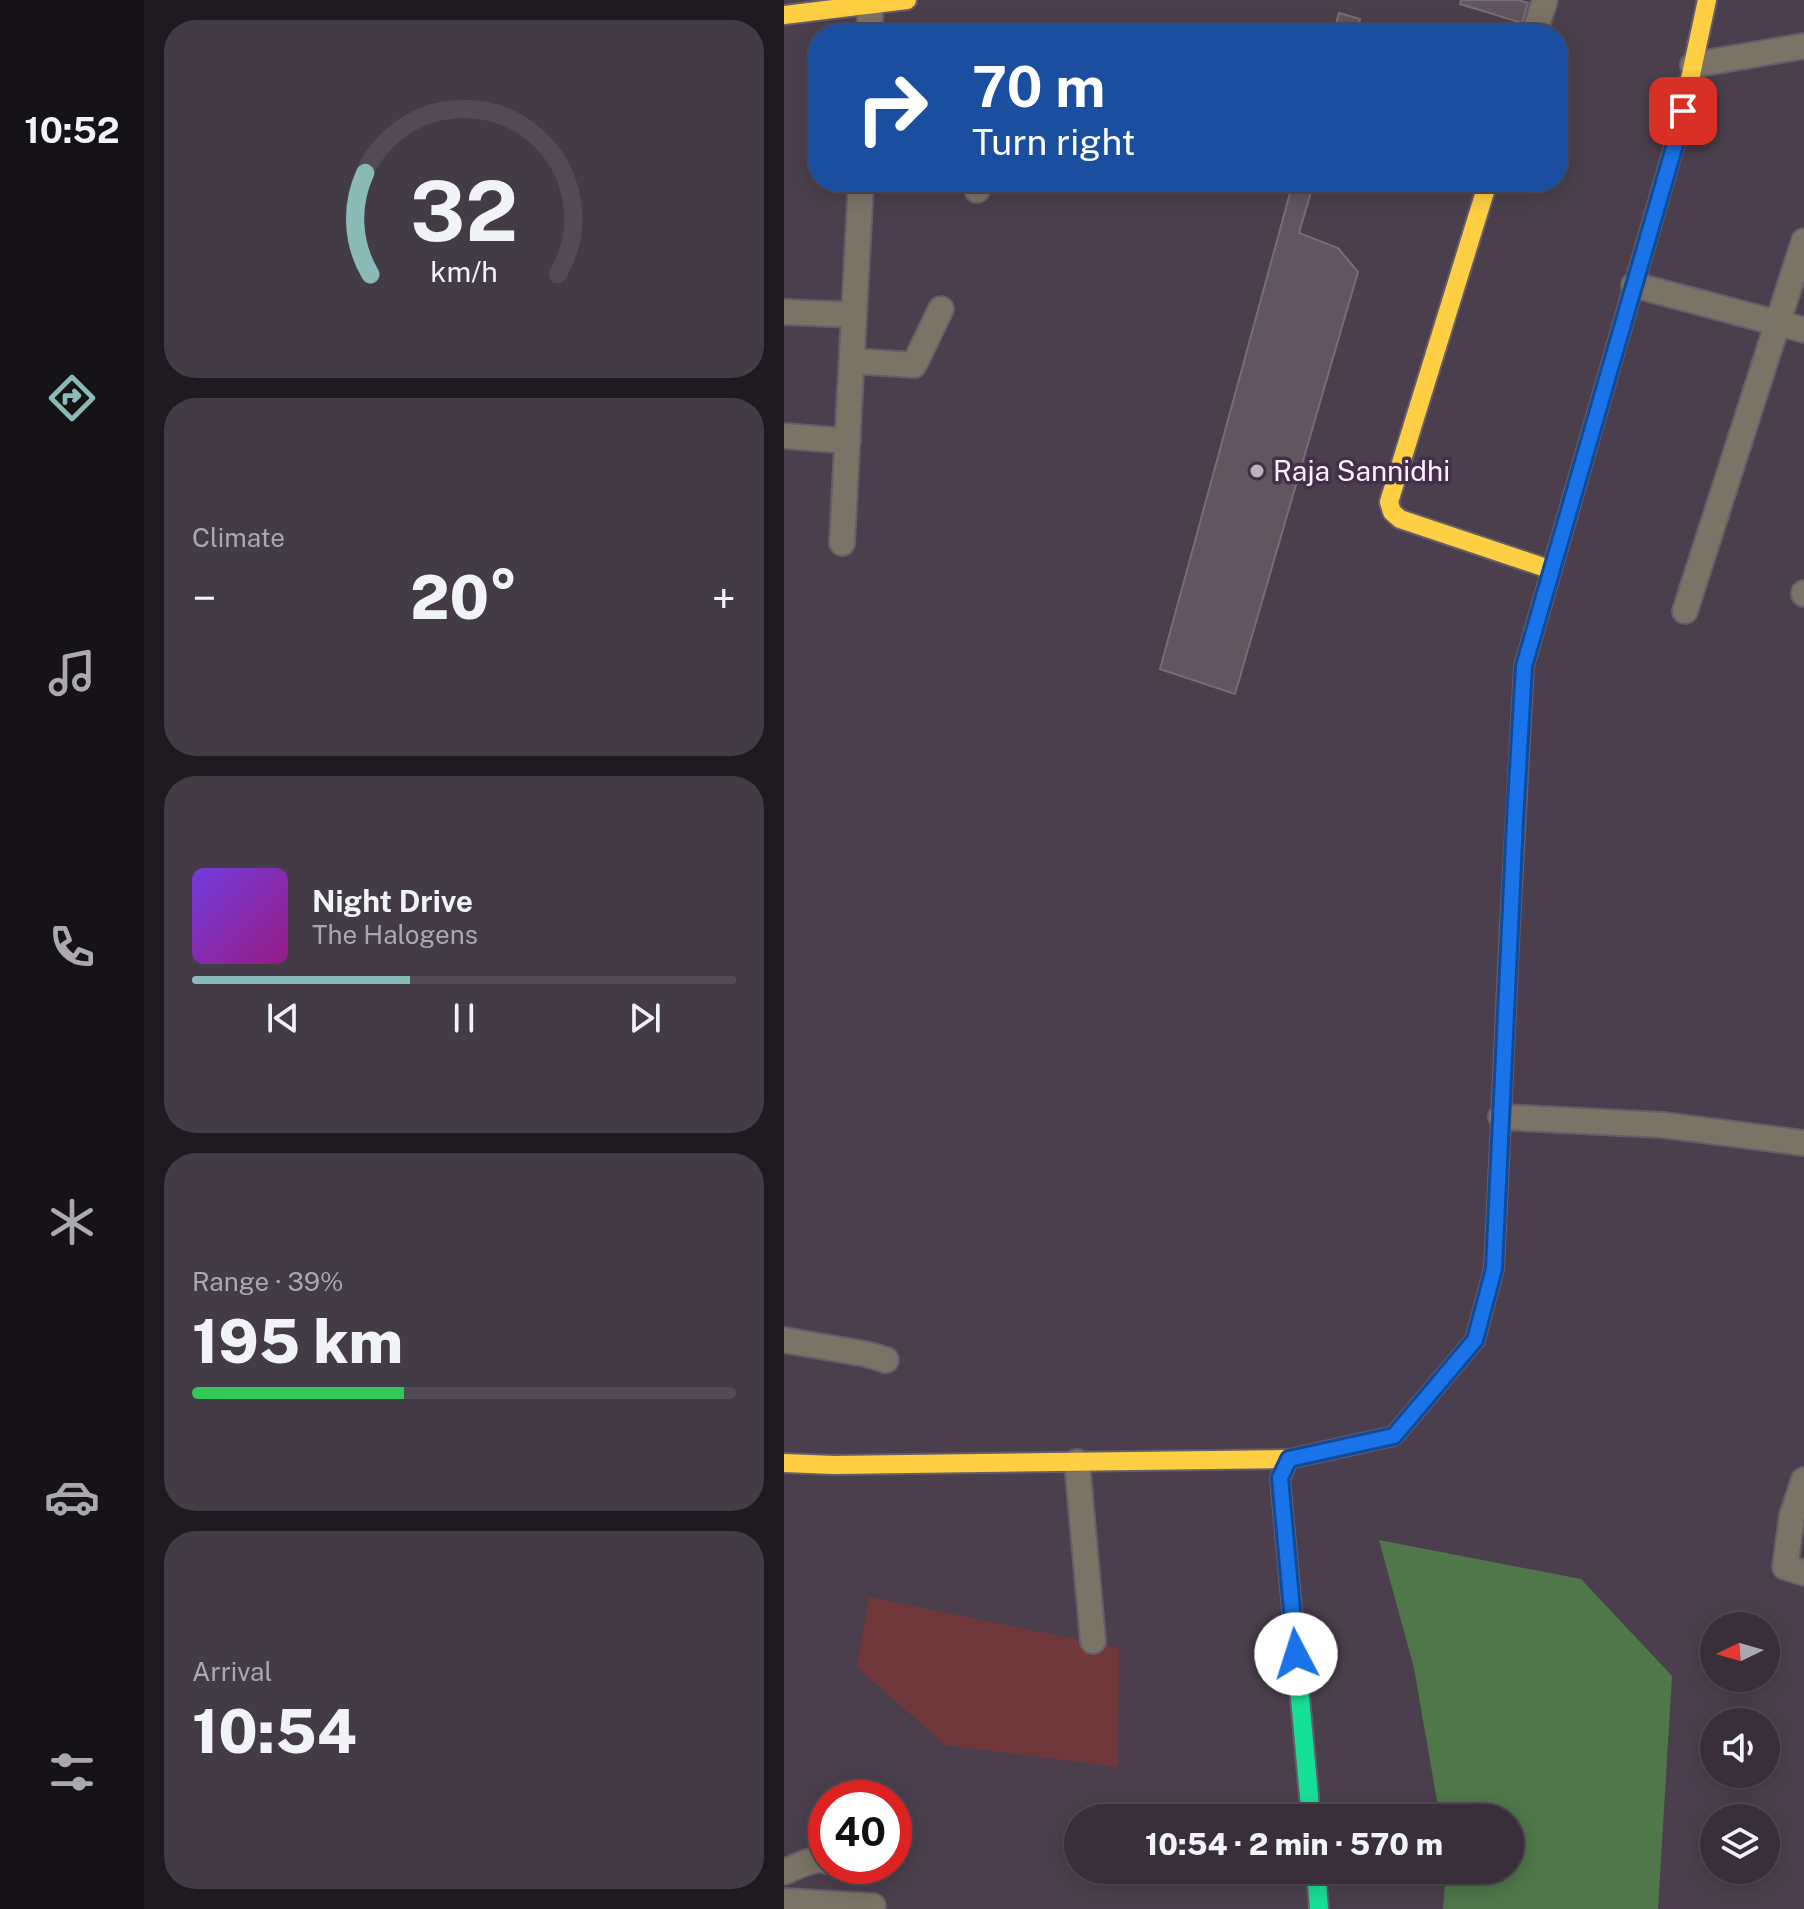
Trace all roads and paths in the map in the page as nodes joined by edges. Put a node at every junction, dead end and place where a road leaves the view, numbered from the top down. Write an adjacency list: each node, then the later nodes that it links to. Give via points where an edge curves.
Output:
1 (907, 0): 4 (street)
2 (1545, 0): 7 (street)
3 (1707, 0): 9 (street)
4 (871, 4): 5 (street); 6 (street)
5 (784, 15)
6 (870, 24)
7 (1537, 24)
8 (1804, 46): 9 (street)
9 (1693, 65): 13 (street)
10 (860, 192): 16 (street)
11 (1485, 192): 23 (street, via 1390,510 1400,519)
12 (1804, 241): 17 (street)
13 (1634, 285): 17 (street); 23 (street)
14 (941, 309): 19 (street, via 914,365)
15 (784, 312): 16 (street)
16 (854, 315): 19 (street)
17 (1778, 323): 18 (street); 24 (street)
18 (1804, 330)
19 (852, 361): 21 (street)
20 (784, 436): 21 (street)
21 (848, 441): 22 (street)
22 (842, 543)
23 (1552, 570): 25 (street, via 1524,666)
24 (1685, 611)
25 (1501, 1117): 26 (street, via 1663,1125); 29 (street, via 1494,1269 1475,1340 1394,1436)
26 (1804, 1143)
27 (784, 1340): 28 (street)
28 (886, 1360)
29 (1289, 1459): 30 (street); 35 (street, via 1280,1478)
30 (1077, 1462): 31 (street); 34 (street)
31 (784, 1463)
32 (1804, 1480): 33 (street, via 1792,1516 1785,1567)
33 (1804, 1573)
34 (1093, 1641)
35 (1310, 1804)
36 (808, 1863): 37 (street)
37 (784, 1872)
38 (833, 1884): 41 (street)
39 (1317, 1884): 43 (street)
40 (784, 1901): 41 (street)
41 (839, 1904): 42 (street)
42 (873, 1906)
43 (1319, 1909)

